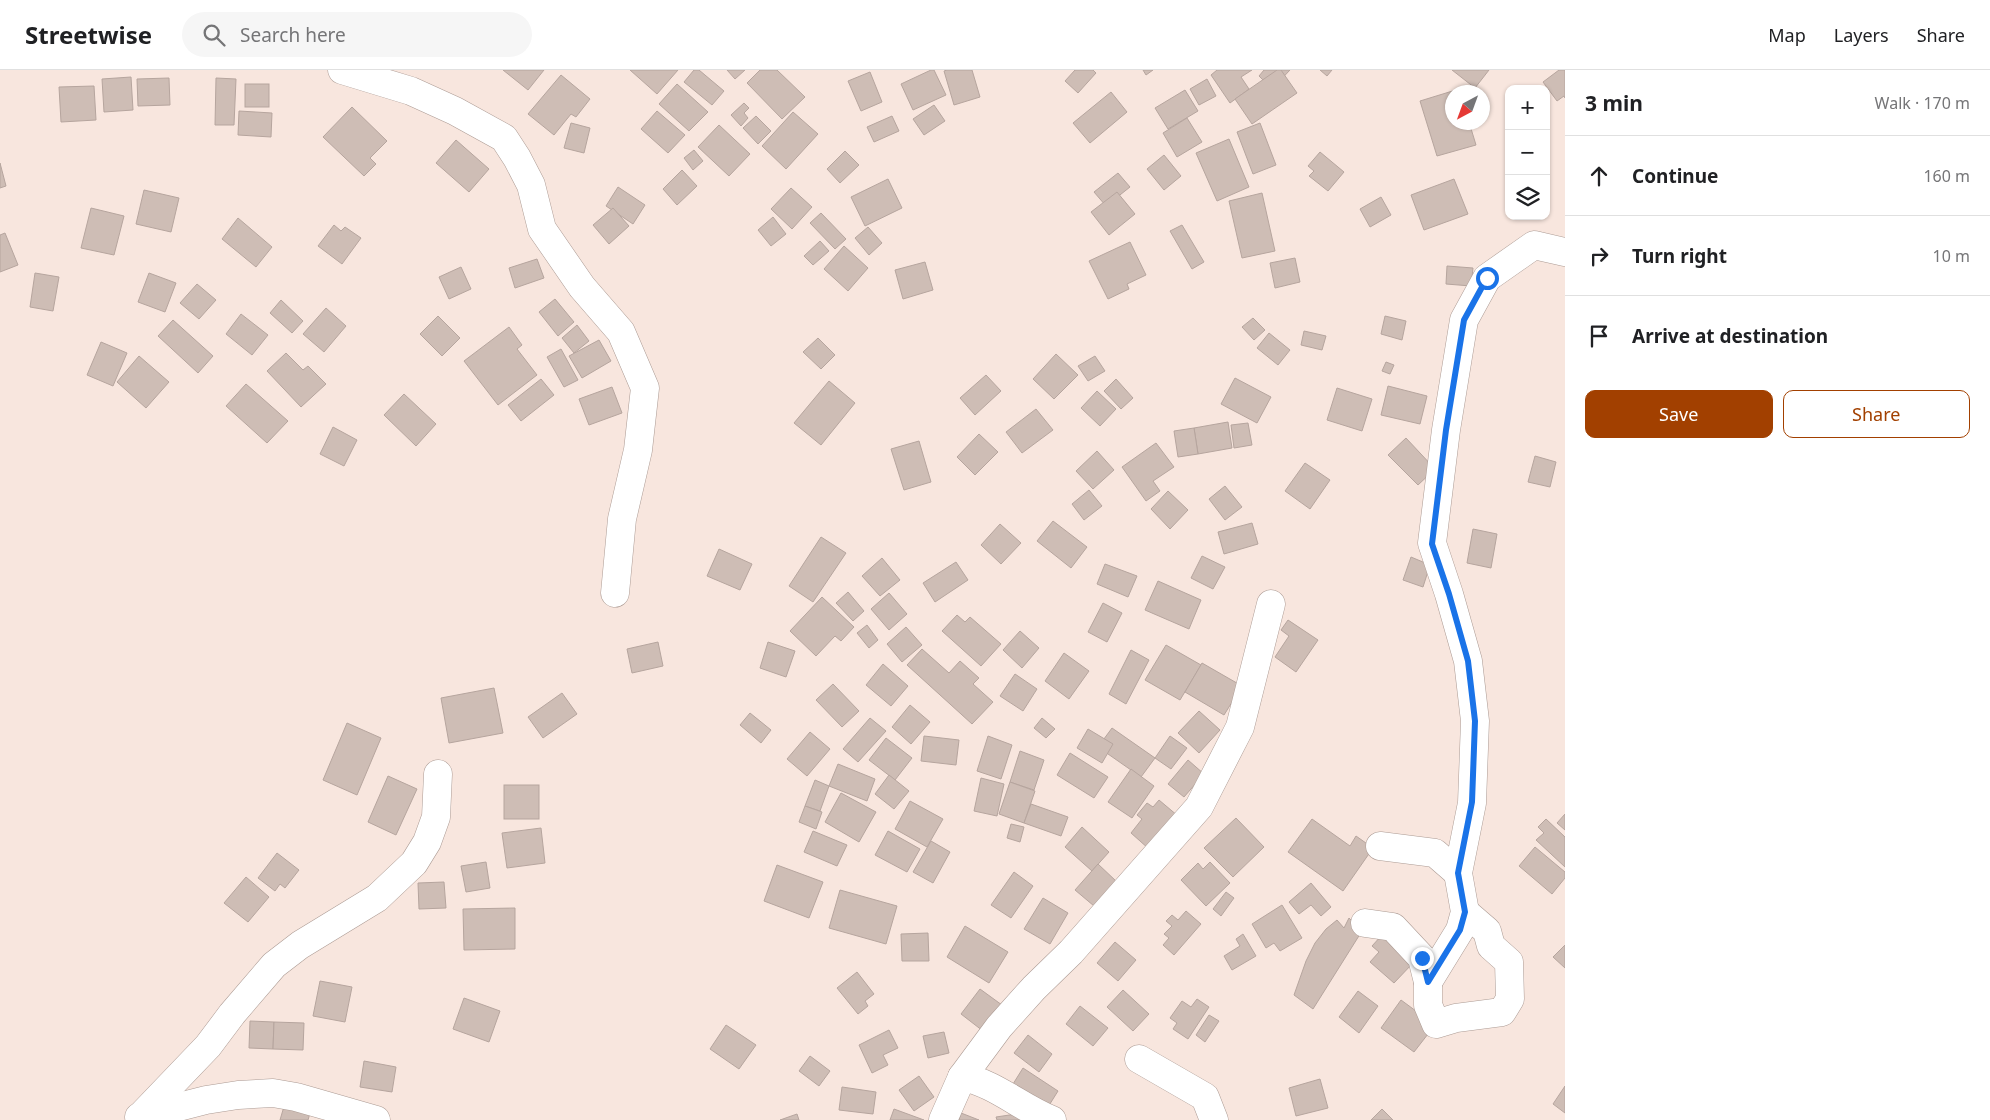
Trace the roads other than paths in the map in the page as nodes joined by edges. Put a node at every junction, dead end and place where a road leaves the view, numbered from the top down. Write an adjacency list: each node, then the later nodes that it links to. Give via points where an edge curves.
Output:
1 (342, 70): 3 (street, via 411,91 504,138 531,185 542,229 582,288 621,332 645,388 638,450 622,519)
2 (1565, 252): 7 (street, via 1534,245 1487,278 1464,320 1459,346 1432,544 1468,661 1475,721 1472,802)
3 (615, 593)
4 (1271, 604): 12 (street, via 1240,727 1199,807 1071,952 999,1027)
5 (438, 774): 13 (street, via 436,817 427,842 414,863 377,898 300,945 274,965 208,1046)
6 (1380, 846): 7 (street, via 1435,854)
7 (1458, 873): 8 (street)
8 (1465, 912): 10 (street, via 1460,930); 10 (street, via 1487,931 1491,946 1509,962 1510,999 1502,1012 1436,1024 1428,1005)
9 (1365, 923): 10 (street, via 1393,927 1422,958)
10 (1428, 982)
11 (1140, 1059): 17 (street, via 1205,1097)
12 (962, 1077): 15 (street); 16 (street, via 999,1091)
13 (137, 1118): 14 (street, via 206,1100 273,1093 296,1096)
14 (376, 1120)
15 (944, 1120)
16 (1052, 1120)
17 (1214, 1120)

